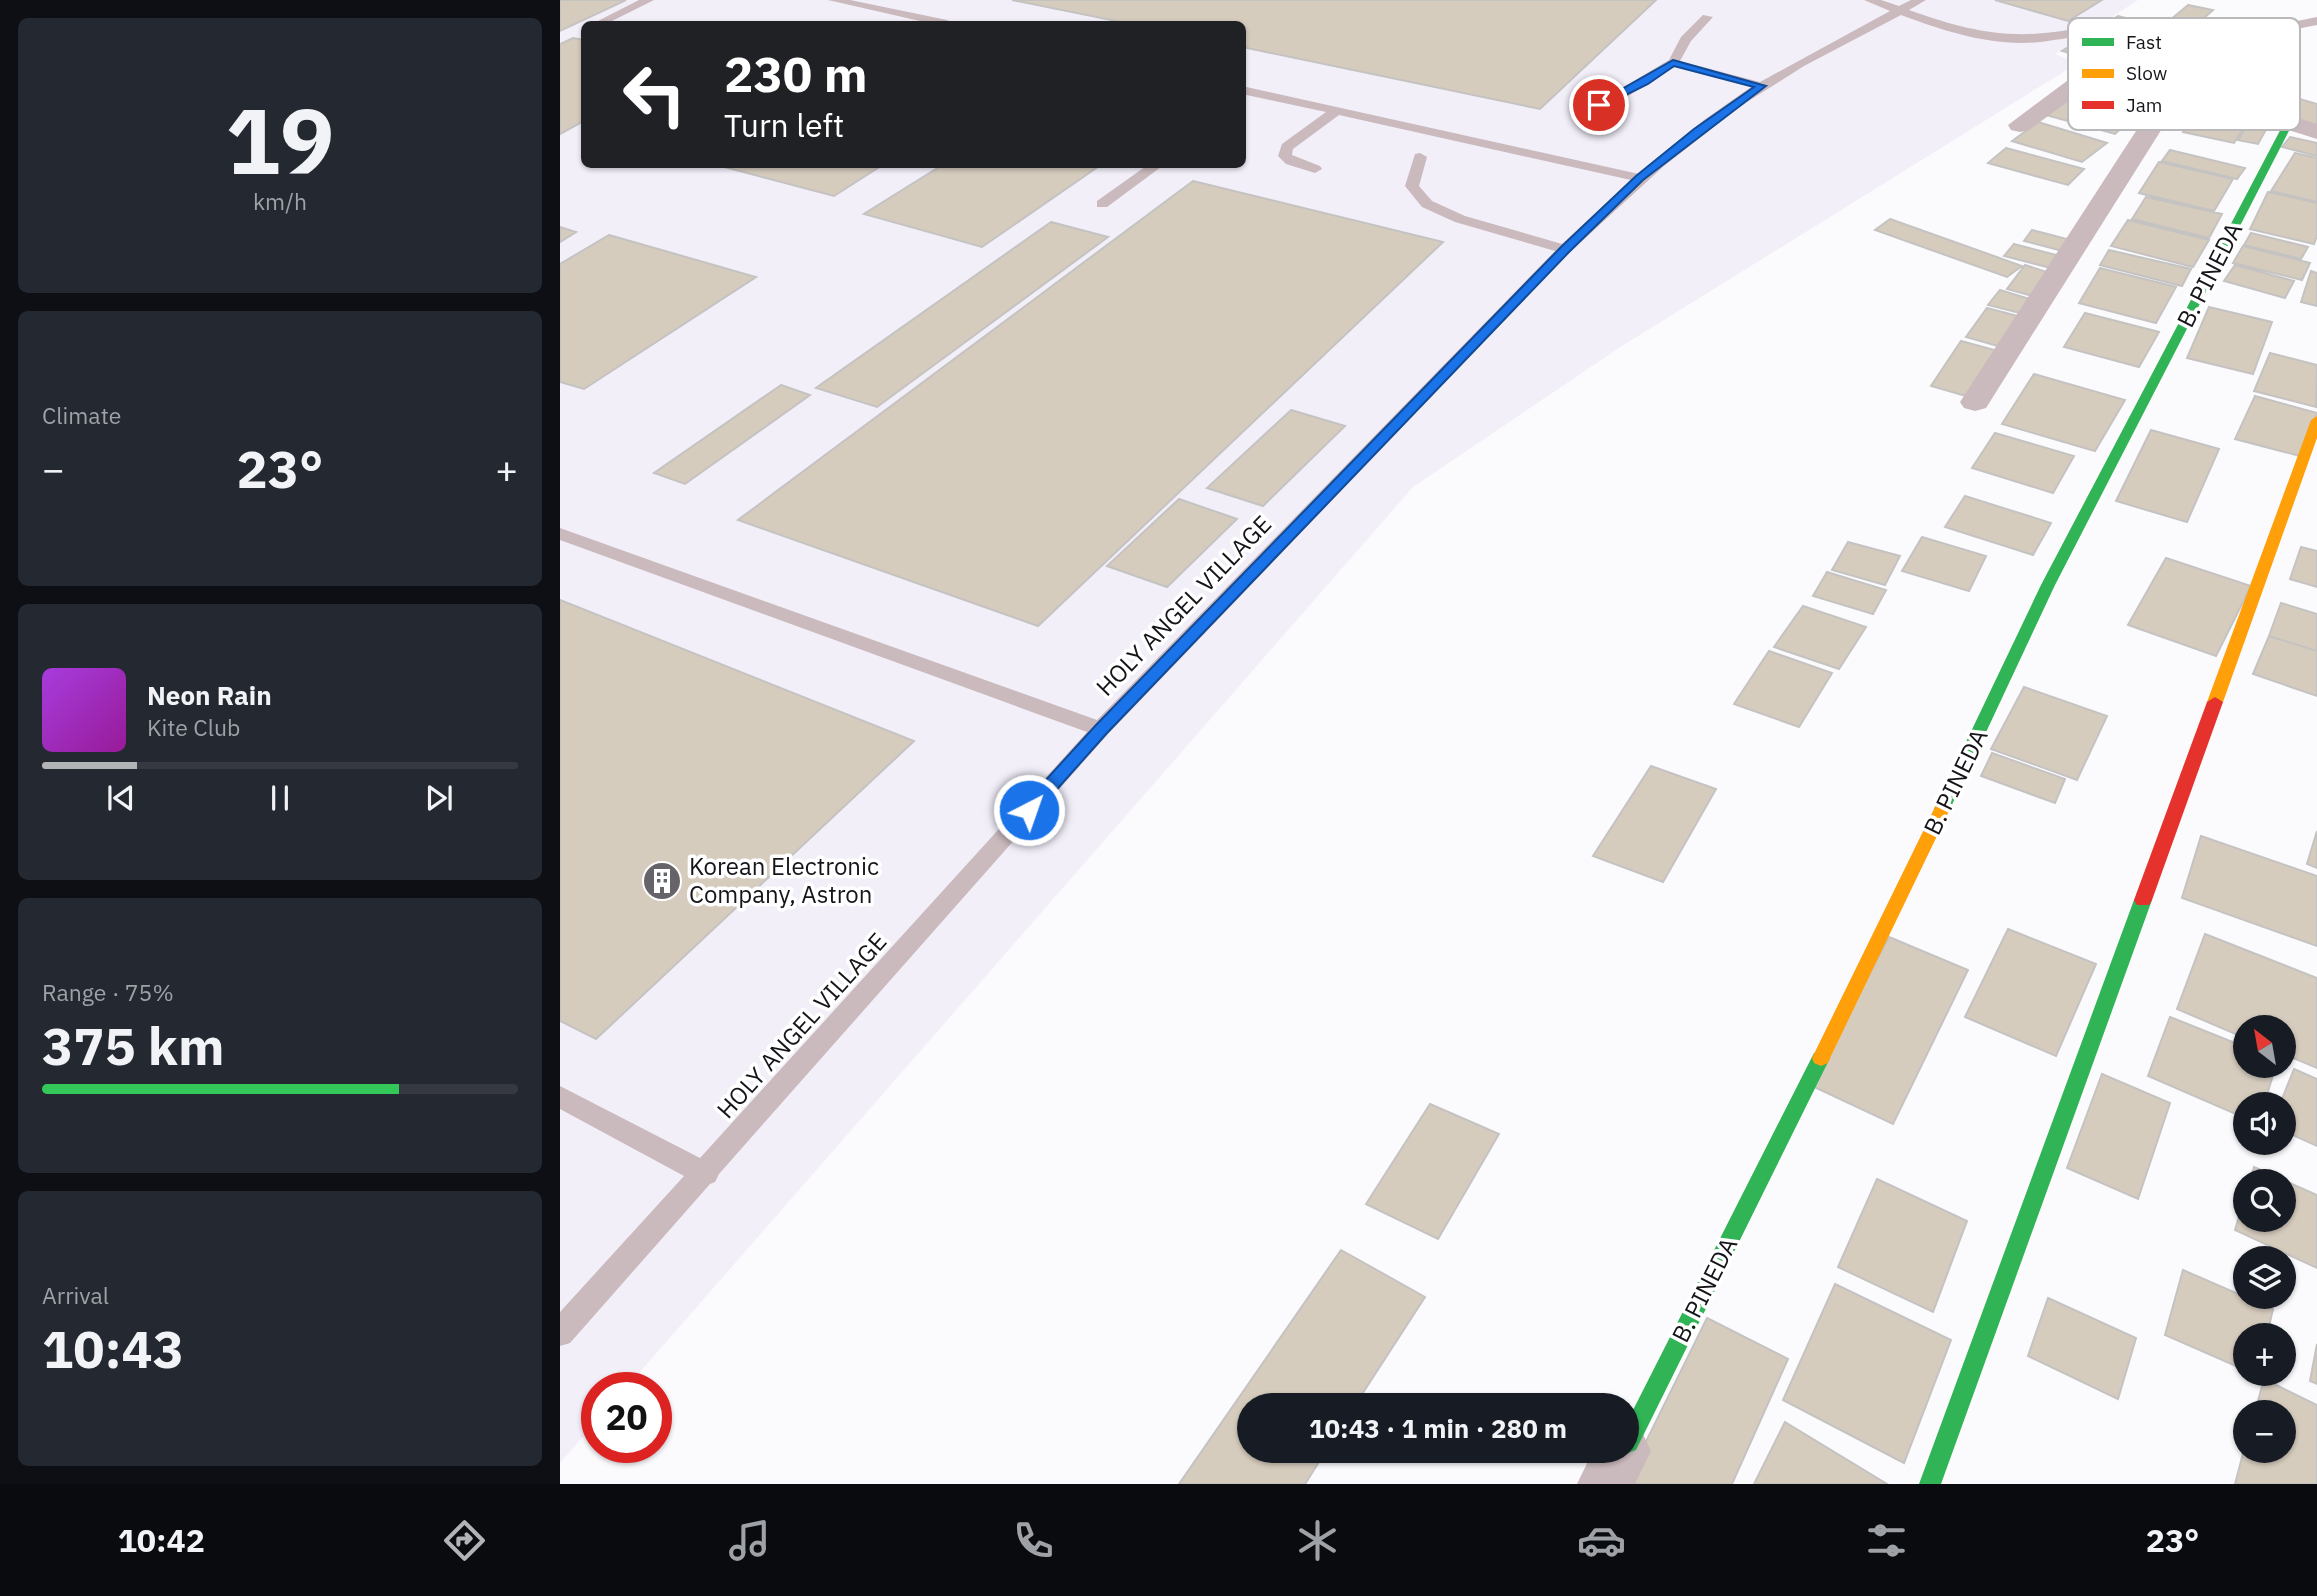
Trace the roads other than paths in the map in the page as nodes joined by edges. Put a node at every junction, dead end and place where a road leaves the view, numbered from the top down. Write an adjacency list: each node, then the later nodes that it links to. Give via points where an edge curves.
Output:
1 (648, 0): 7 (lane)
2 (834, 0): 8 (lane)
3 (1870, 0): 5 (lane)
4 (1920, 0): 5 (lane, HOLY ANGEL VILLAGE)
5 (1901, 11): 9 (lane, via 2003,39); 11 (lane, HOLY ANGEL VILLAGE)
6 (1707, 17): 10 (lane, via 1685,40)
7 (604, 21)
8 (933, 21)
9 (2068, 34)
10 (1673, 63): 11 (lane); 17 (lane)
11 (1762, 86): 26 (lane, HOLY ANGEL VILLAGE)
12 (1246, 91): 14 (lane)
13 (2068, 91): 18 (street)
14 (1261, 94): 15 (lane); 16 (lane)
15 (1246, 104)
16 (1335, 112): 25 (lane, via 1287,147 1285,156 1291,162); 26 (lane)
17 (1582, 112)
18 (2020, 125)
19 (2300, 127): 22 (street)
20 (2149, 130): 29 (street)
21 (2284, 130): 36 (street, B. PINEDA, via 2048,585 1881,938)
22 (2317, 132)
23 (1420, 157): 28 (lane, via 1412,186 1427,204 1460,219)
24 (1153, 168): 27 (lane)
25 (1315, 169)
26 (1640, 178): 28 (lane, HOLY ANGEL VILLAGE)
27 (1102, 204)
28 (1565, 249): 32 (lane, HOLY ANGEL VILLAGE)
29 (1975, 402)
30 (2317, 420): 39 (street)
31 (560, 534): 32 (lane)
32 (1101, 729): 34 (lane, HOLY ANGEL VILLAGE)
33 (560, 1097): 34 (lane)
34 (706, 1174): 35 (lane, HOLY ANGEL VILLAGE)
35 (560, 1333)
36 (1639, 1420)
37 (1616, 1463): 38 (street)
38 (1605, 1484)
39 (1930, 1484)

